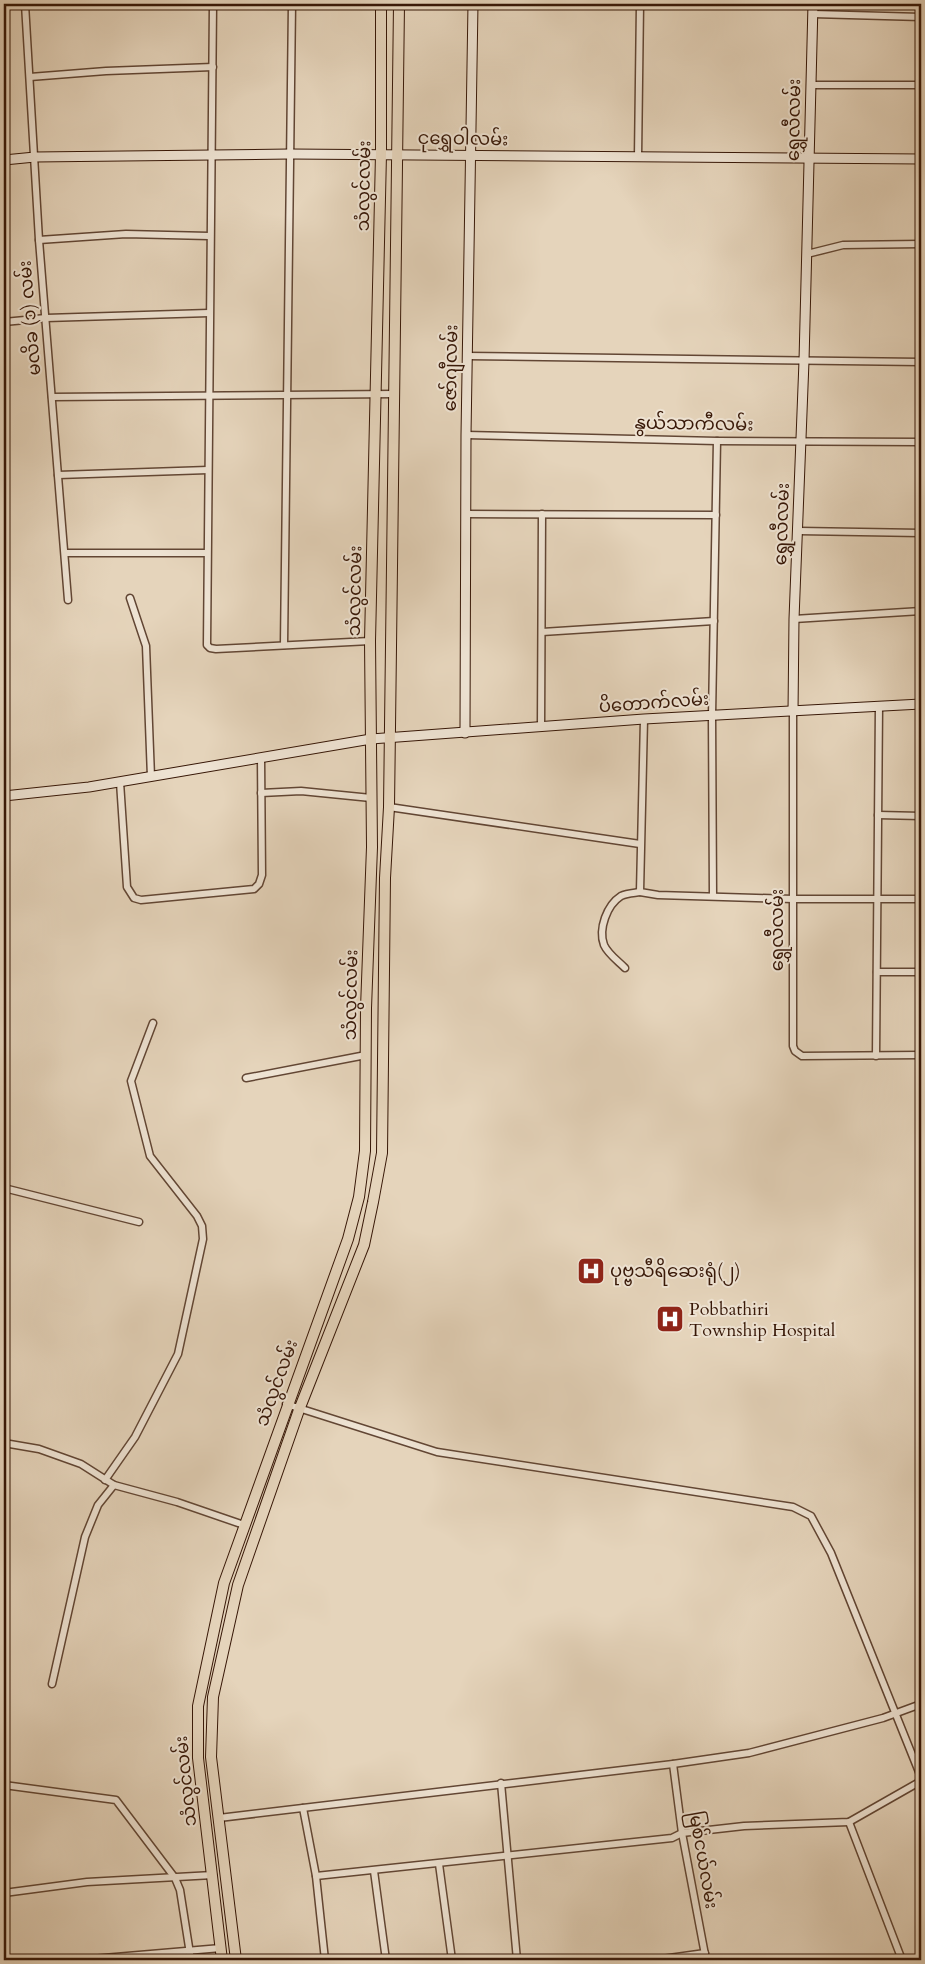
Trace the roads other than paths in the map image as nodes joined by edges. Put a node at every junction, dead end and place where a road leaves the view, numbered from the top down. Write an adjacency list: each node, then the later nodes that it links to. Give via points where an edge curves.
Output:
1 (25, 4): 12 (street, မလိခ (၁) လမ်း)
2 (213, 4): 11 (street)
3 (292, 4): 15 (street)
4 (381, 4): 16 (main road, သံလွင်လမ်း)
5 (399, 4): 17 (main road, သံလွင်လမ်း)
6 (472, 4): 19 (street, ဇော်ဂျီလမ်း)
7 (640, 4): 21 (street)
8 (813, 4): 9 (street, ရွှေလီလမ်း)
9 (812, 14): 10 (street); 13 (street, ရွှေလီလမ်း)
10 (921, 17)
11 (213, 67): 12 (street); 18 (street)
12 (30, 77): 20 (street, မလိခ (၁) လမ်း)
13 (811, 85): 14 (street); 22 (street, ရွှေလီလမ်း)
14 (921, 85)
15 (290, 154): 16 (street, ငုရွှေဝါလမ်း); 18 (street, ငုရွှေဝါလမ်း); 35 (street)
16 (381, 154): 17 (street, ငုရွှေဝါလမ်း); 36 (main road, သံလွင်လမ်း)
17 (397, 154): 19 (street, ငုရွှေဝါလမ်း); 37 (main road, သံလွင်လမ်း)
18 (212, 155): 20 (street, ငုရွှေဝါလမ်း); 25 (street)
19 (470, 156): 21 (street, ငုရွှေဝါလမ်း); 32 (street, ဇော်ဂျီလမ်း)
20 (35, 157): 23 (street, ငုရွှေဝါလမ်း); 26 (street, မလိခ (၁) လမ်း)
21 (638, 157): 22 (street, ငုရွှေဝါလမ်း)
22 (809, 158): 24 (street, ငုရွှေဝါလမ်း); 28 (street, ရွှေလီလမ်း)
23 (4, 160)
24 (921, 160)
25 (209, 236): 26 (street, via 126,234); 29 (street)
26 (39, 240): 30 (street, မလိခ (၁) လမ်း)
27 (921, 244): 28 (street, via 843,245)
28 (807, 254): 33 (street, ရွှေလီလမ်း)
29 (209, 313): 30 (street); 38 (street)
30 (46, 318): 31 (street); 39 (street, မလိခ (၁) လမ်း)
31 (4, 322)
32 (467, 356): 33 (street); 40 (street, ဇော်ဂျီလမ်း)
33 (804, 361): 34 (street); 41 (street, ရွှေလီလမ်း)
34 (921, 362)
35 (287, 394): 36 (street); 38 (street); 60 (street)
36 (377, 394): 37 (street); 59 (main road, သံလွင်လမ်း)
37 (395, 394): 68 (main road, သံလွင်လမ်း)
38 (208, 395): 39 (street); 44 (street)
39 (52, 397): 45 (street, မလိခ (၁) လမ်း)
40 (466, 435): 42 (street, နွယ်သာကီလမ်း); 46 (street, ဇော်ဂျီလမ်း)
41 (800, 440): 42 (street, နွယ်သာကီလမ်း); 43 (street, နွယ်သာကီလမ်း); 49 (street, ရွှေလီလမ်း)
42 (717, 441): 48 (street)
43 (921, 442)
44 (208, 470): 45 (street); 52 (street)
45 (58, 475): 51 (street, မလိခ (၁) လမ်း)
46 (466, 514): 47 (street); 67 (street, ဇော်ဂျီလမ်း)
47 (542, 514): 48 (street); 58 (street)
48 (716, 515): 57 (street)
49 (798, 531): 50 (street); 56 (street, ရွှေလီလမ်း)
50 (921, 532)
51 (65, 553): 52 (street); 54 (street, မလိခ (၁) လမ်း)
52 (207, 553): 60 (street, via 207,645 216,649)
53 (130, 598): 71 (street, via 146,646)
54 (68, 600)
55 (921, 611): 56 (street)
56 (794, 619): 63 (street, ရွှေလီလမ်း)
57 (714, 621): 58 (street); 64 (street)
58 (542, 632): 66 (street)
59 (370, 641): 60 (street); 69 (main road, သံလွင်လမ်း)
60 (284, 644)
61 (921, 704): 62 (street, ပိတောက်လမ်း)
62 (879, 706): 63 (street, ပိတောက်လမ်း); 77 (street)
63 (794, 712): 64 (street, ပိတောက်လမ်း); 82 (street, ရွှေလီလမ်း)
64 (712, 716): 65 (street, ပိတောက်လမ်း); 81 (street)
65 (644, 719): 66 (street, ပိတောက်လမ်း); 79 (street)
66 (541, 727): 67 (street, ပိတောက်လမ်း)
67 (465, 733): 68 (street, ပိတောက်လမ်း)
68 (390, 738): 69 (street, ပိတောက်လမ်း); 76 (main road, သံလွင်လမ်း)
69 (371, 739): 70 (street, ပိတောက်လမ်း); 75 (main road, သံလွင်လမ်း)
70 (261, 758): 71 (street, ပိတောက်လမ်း); 73 (street)
71 (151, 777): 72 (street, ပိတောက်လမ်း)
72 (120, 782): 73 (street, via 127,888 134,898 141,900 254,889 262,875); 74 (street, ပိတောက်လမ်း)
73 (261, 793): 75 (street, via 301,791)
74 (4, 796)
75 (371, 798): 89 (main road, သံလွင်လမ်း)
76 (389, 807): 79 (street); 96 (main road, သံလွင်လမ်း, via 385,878 382,1153 364,1245)
77 (878, 815): 78 (street); 83 (street)
78 (921, 816)
79 (640, 844): 80 (street)
80 (640, 892): 81 (street); 85 (street, via 622,896 613,903 603,927 605,946)
81 (712, 896): 82 (street)
82 (793, 899): 83 (street); 91 (street, ရွှေလီလမ်း, via 795,1052 802,1056)
83 (877, 899): 84 (street); 86 (street)
84 (921, 899)
85 (625, 968)
86 (877, 972): 87 (street); 91 (street)
87 (921, 972)
88 (153, 1022): 98 (street, via 131,1081 150,1156 197,1216 203,1239 178,1354 135,1437)
89 (366, 1055): 92 (street); 95 (main road, သံလွင်လမ်း, via 365,1151 359,1197 348,1238)
90 (921, 1055): 91 (street)
91 (876, 1056)
92 (246, 1078)
93 (4, 1188): 94 (street)
94 (139, 1222)
95 (286, 1404): 96 (street); 100 (main road, သံလွင်လမ်း)
96 (299, 1410): 102 (main road, သံလွင်လမ်း, via 238,1585); 105 (street, via 437,1452 793,1507 811,1516 831,1553)
97 (4, 1443): 98 (street, via 39,1449 81,1464)
98 (105, 1480): 99 (street)
99 (114, 1485): 100 (street); 103 (street, via 98,1505 85,1537)
100 (244, 1525): 101 (main road, သံလွင်လမ်း, via 224,1583)
101 (211, 1638): 102 (main road); 118 (main road, သံလွင်လမ်း, via 196,1732)
102 (224, 1640): 112 (main road, သံလွင်လမ်း, via 211,1736)
103 (52, 1684)
104 (921, 1704): 105 (street)
105 (896, 1713): 106 (street, via 749,1753); 107 (street)
106 (673, 1764): 109 (street); 114 (street, မြစ်ငယ်လမ်း)
107 (921, 1777)
108 (921, 1782): 113 (street)
109 (501, 1783): 111 (street); 115 (street)
110 (4, 1785): 120 (street, via 116,1800)
111 (303, 1808): 112 (street); 119 (street)
112 (219, 1818): 128 (main road, သံလွင်လမ်း)
113 (849, 1822): 114 (street, via 744,1826); 135 (street)
114 (682, 1833): 115 (street, via 672,1838); 124 (street, မြစ်ငယ်လမ်း)
115 (508, 1856): 116 (street); 132 (street)
116 (439, 1864): 117 (street); 131 (street)
117 (374, 1871): 119 (street); 130 (street)
118 (213, 1875): 120 (street); 122 (main road, သံလွင်လမ်း)
119 (316, 1876): 129 (street)
120 (175, 1878): 121 (street, via 87,1882); 123 (street)
121 (4, 1893)
122 (221, 1948): 123 (street); 127 (main road, သံလွင်လမ်း)
123 (190, 1951): 125 (street); 126 (street)
124 (705, 1953): 133 (street); 134 (street, မြစ်ငယ်လမ်း)
125 (80, 1960)
126 (191, 1960)
127 (222, 1960)
128 (236, 1960)
129 (325, 1960)
130 (386, 1960)
131 (452, 1960)
132 (517, 1960)
133 (655, 1960)
134 (706, 1960)
135 (902, 1960)

